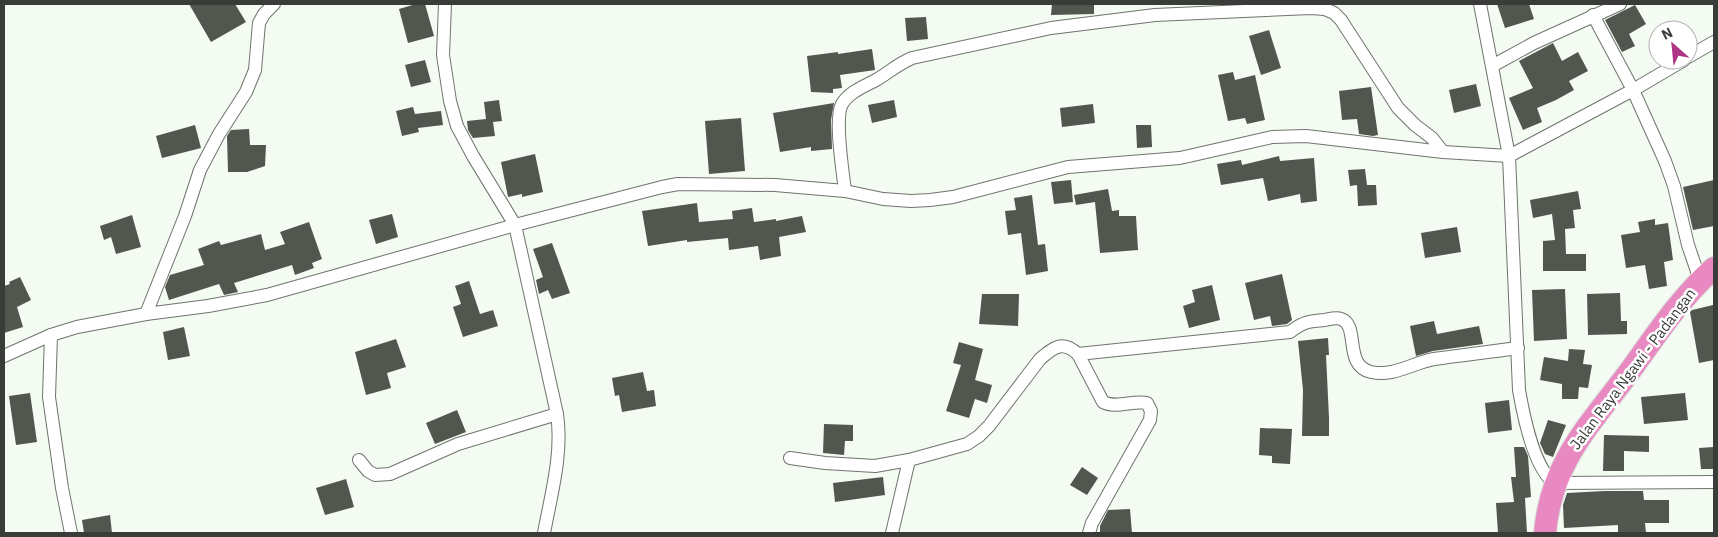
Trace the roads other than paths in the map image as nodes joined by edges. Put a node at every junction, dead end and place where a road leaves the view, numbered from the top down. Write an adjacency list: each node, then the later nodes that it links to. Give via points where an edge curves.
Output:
1 (274, 4): 17 (street, via 259,23 255,70 249,85 200,170)
2 (445, 4): 15 (street, via 443,55 457,126)
3 (1480, 4): 9 (street)
4 (1620, 4): 6 (street)
5 (1155, 10): 12 (street, via 1310,8 1334,13 1348,28 1398,108); 14 (street, via 912,58 893,67 842,103 839,124)
6 (1593, 15): 9 (street); 11 (street)
7 (1714, 42): 8 (street)
8 (1698, 52)
9 (1492, 66): 13 (street)
10 (1667, 70): 11 (street)
11 (1633, 90): 13 (street); 16 (street, via 1671,178 1688,245)
12 (1443, 152): 13 (street); 14 (street, via 1306,136 1272,137 1180,158 1068,167 930,200 883,199)
13 (1509, 156): 19 (street)
14 (845, 191): 15 (street, via 776,185 678,184)
15 (516, 225): 17 (street, via 267,295); 22 (street)
16 (1707, 274): 27 (highway, Jalan Raya Ngawi - Padangan, via 1661,328 1581,434)
17 (146, 314): 18 (street)
18 (51, 335): 21 (street); 28 (street, via 49,397)
19 (1518, 348): 20 (street, via 1432,360 1398,371 1370,372 1357,363 1349,328 1339,318 1303,323 1290,332); 27 (street, via 1522,411 1541,468)
20 (1078, 354): 25 (street, via 1064,346 1049,351 979,436 967,444); 31 (street, via 1103,402 1114,405 1142,402 1147,403 1151,411 1150,420)
21 (4, 356)
22 (557, 414): 24 (street, via 458,444 390,474 374,475); 29 (street, via 559,444)
23 (790, 458): 25 (street, via 861,466)
24 (359, 460)
25 (909, 460): 30 (street)
26 (1714, 482): 27 (street)
27 (1555, 483): 32 (highway, Jalan Raya Ngawi - Padangan)
28 (72, 533)
29 (544, 533)
30 (892, 533)
31 (1089, 533)
32 (1544, 533)

